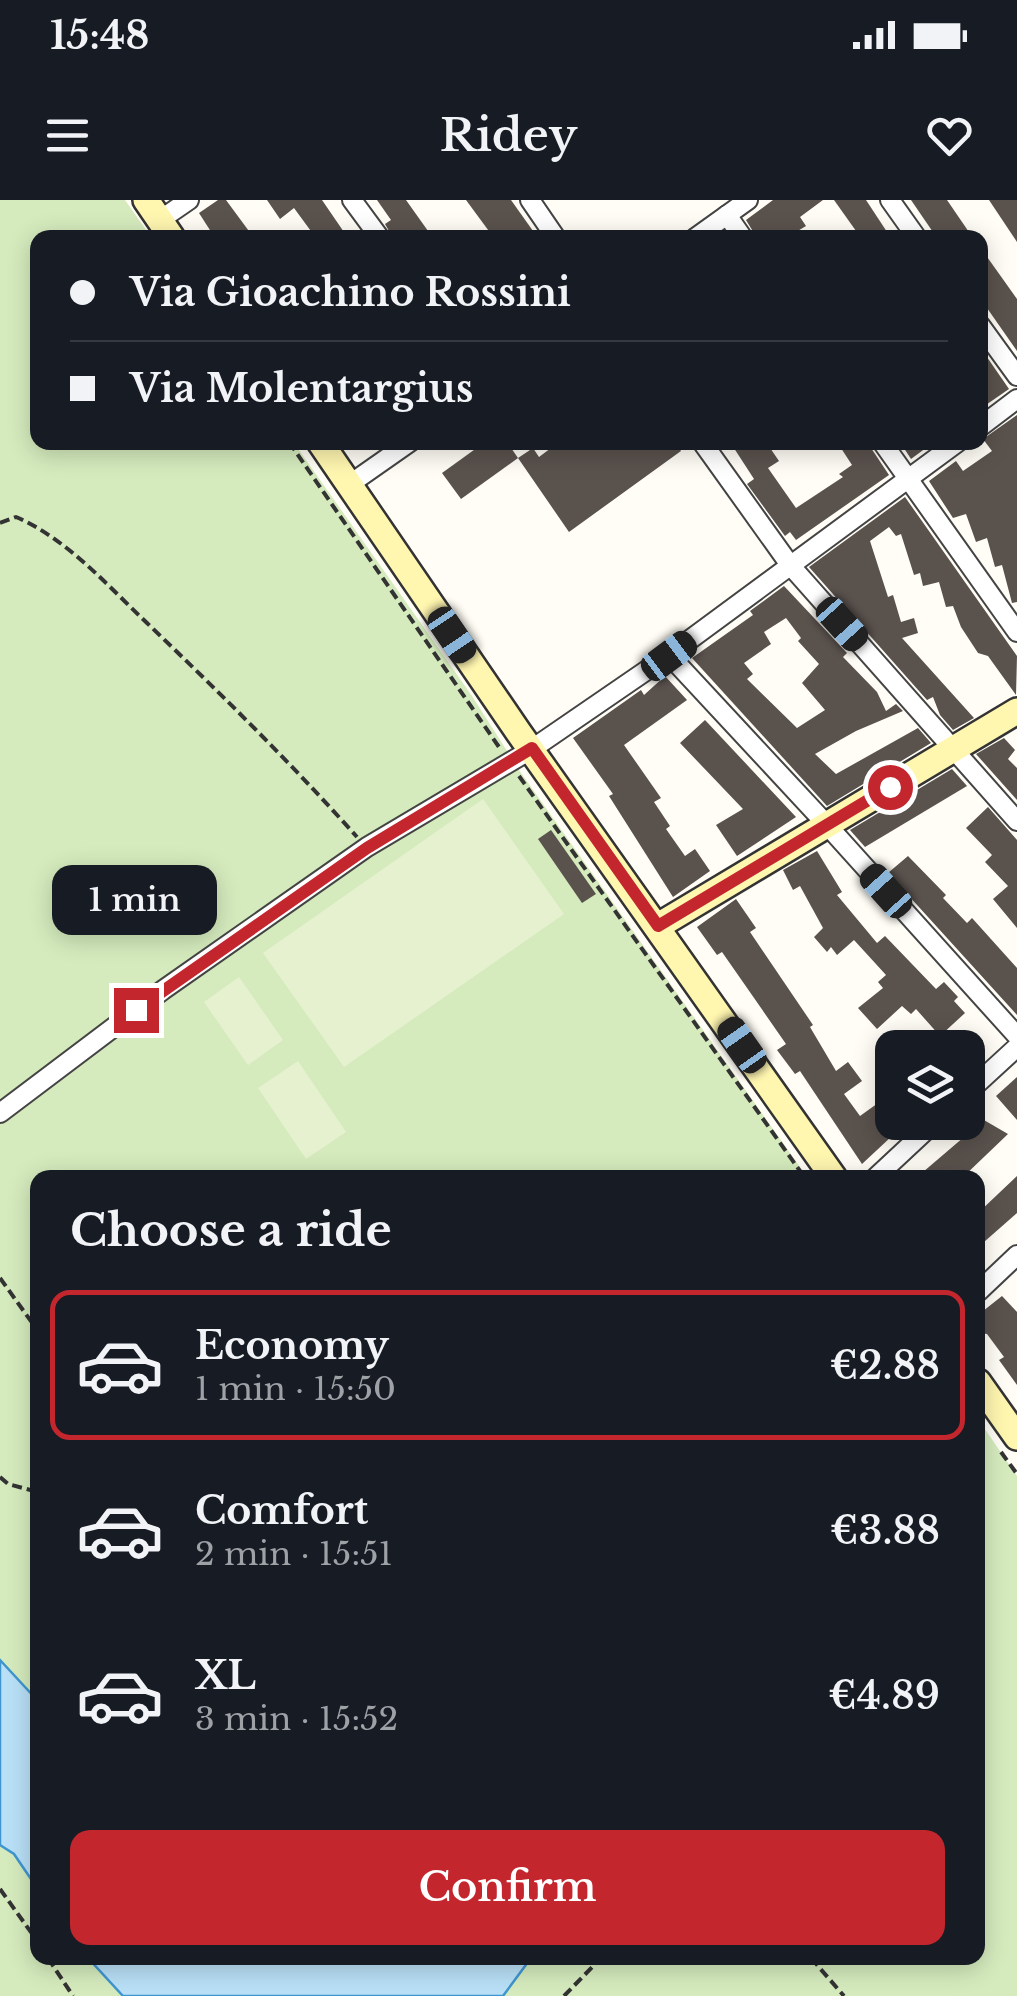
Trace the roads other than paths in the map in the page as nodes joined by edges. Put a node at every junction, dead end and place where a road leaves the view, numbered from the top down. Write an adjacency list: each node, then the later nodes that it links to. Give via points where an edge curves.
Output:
1 (189, 200): 7 (street)
2 (352, 200): 8 (street)
3 (530, 200): 9 (street)
4 (748, 200): 6 (street)
5 (890, 200): 12 (street)
6 (727, 215): 10 (street); 11 (street)
7 (160, 219)
8 (374, 230)
9 (551, 230)
10 (706, 230)
11 (737, 230)
12 (911, 230)
13 (988, 335): 14 (street)
14 (1017, 376)
15 (1017, 400): 16 (street)
16 (988, 420)
17 (326, 450): 23 (street)
18 (399, 450): 23 (street)
19 (708, 450): 24 (street)
20 (887, 450): 22 (street)
21 (947, 450): 22 (street)
22 (908, 480): 24 (street); 25 (street)
23 (350, 484): 29 (street)
24 (790, 565): 26 (street); 28 (street)
25 (1017, 632)
26 (669, 656): 29 (street); 31 (street)
27 (1017, 711): 28 (street)
28 (953, 749): 30 (street); 31 (street)
29 (520, 755): 32 (street); 36 (street, via 367,848)
30 (1017, 820)
31 (827, 825): 32 (street); 33 (street)
32 (658, 926): 38 (street)
33 (1017, 1036)
34 (1017, 1047): 35 (street)
35 (985, 1076)
36 (0, 1113)
37 (916, 1140): 39 (street)
38 (828, 1170)
39 (884, 1170)
40 (1017, 1255): 41 (street)
41 (985, 1285)
42 (985, 1392): 43 (street)
43 (1017, 1437)

